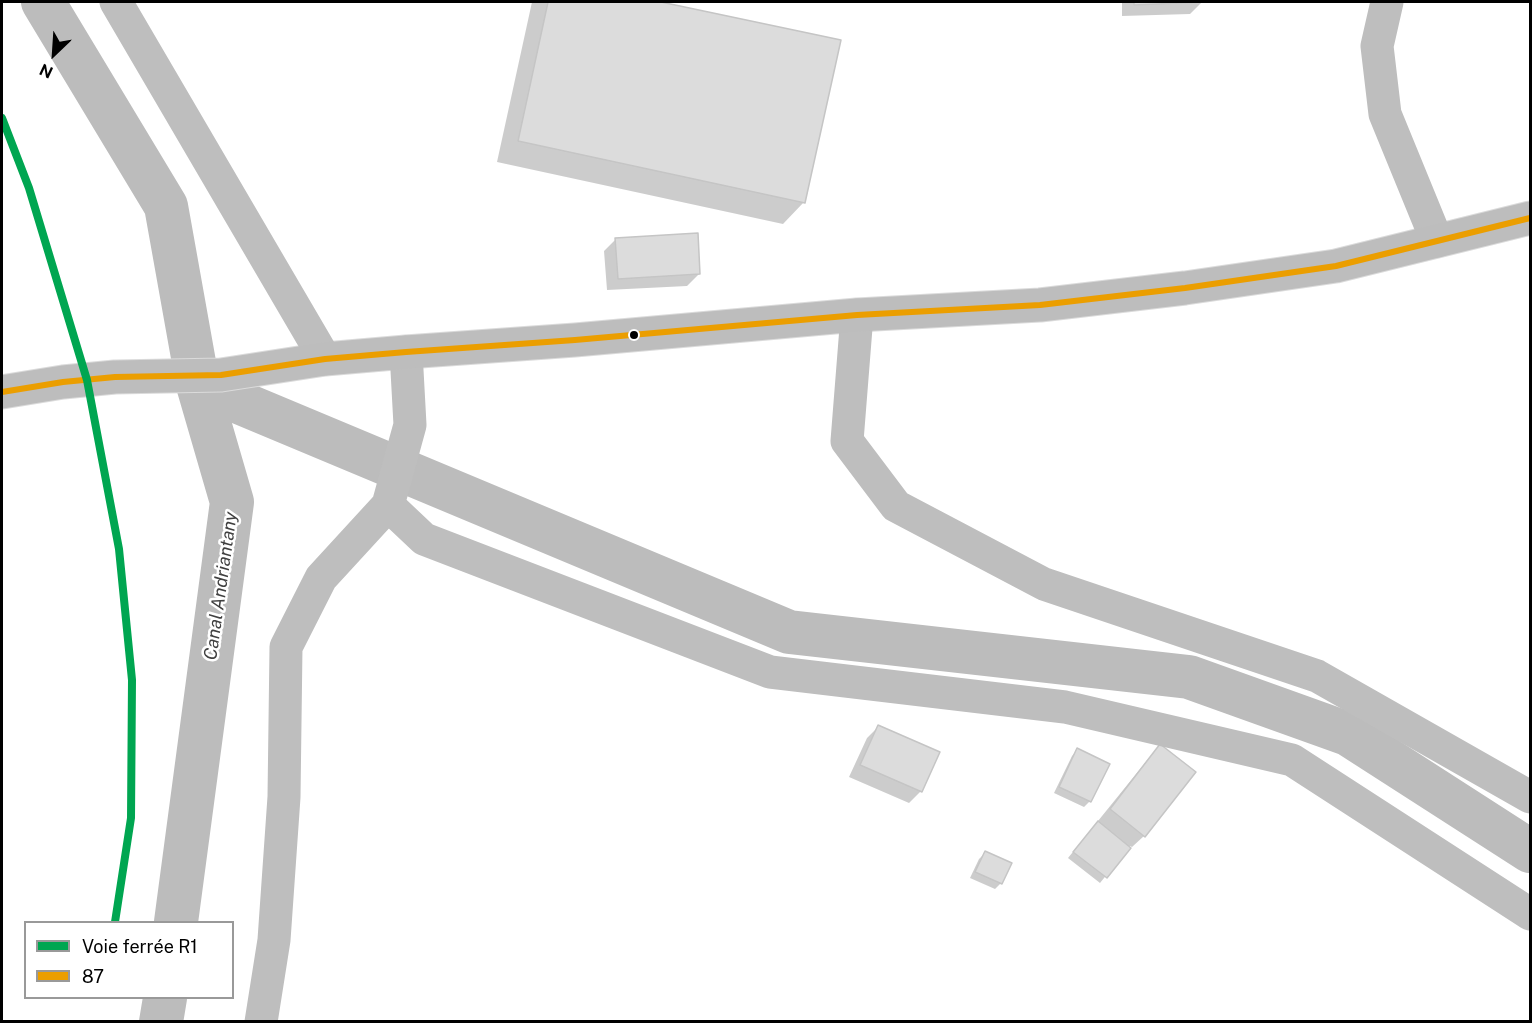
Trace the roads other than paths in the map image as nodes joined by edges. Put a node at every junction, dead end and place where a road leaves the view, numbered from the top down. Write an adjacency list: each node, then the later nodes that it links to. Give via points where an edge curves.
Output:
1 (116, 2): 7 (street)
2 (1387, 2): 4 (street, via 1377,46 1385,114)
3 (1530, 218): 4 (main road)
4 (1437, 241): 5 (main road, via 1336,266 1185,288 1040,305)
5 (857, 315): 6 (main road); 10 (street, via 847,441 896,506 1044,584 1317,676)
6 (406, 352): 7 (main road); 9 (street, via 410,425)
7 (325, 359): 8 (main road, via 221,375 115,377)
8 (2, 392)
9 (388, 505): 11 (street, via 424,539 770,672 1065,707 1292,760); 12 (street, via 321,578 286,647 282,821 274,939)
10 (1530, 797)
11 (1530, 914)
12 (261, 1022)

